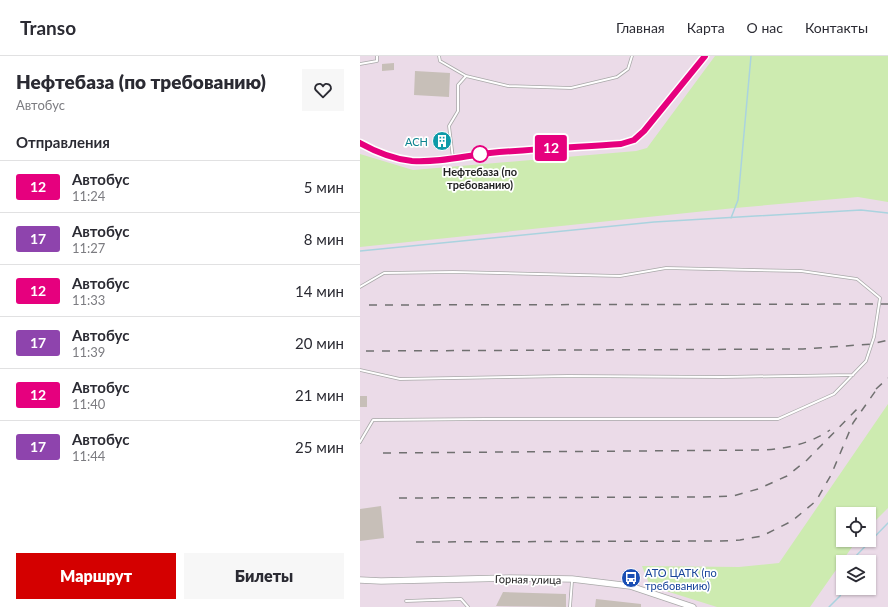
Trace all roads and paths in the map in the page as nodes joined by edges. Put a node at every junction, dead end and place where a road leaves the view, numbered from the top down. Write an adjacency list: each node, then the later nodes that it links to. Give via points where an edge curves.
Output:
1 (377, 56): 5 (lane, via 377,61)
2 (439, 56): 6 (lane, via 440,61)
3 (632, 56): 6 (lane, via 628,69 617,77 571,88 508,86)
4 (705, 56): 8 (street, via 634,140 621,144)
5 (360, 64)
6 (466, 76): 8 (lane, via 458,85 458,111 448,126)
7 (360, 143): 8 (street, via 372,150 411,161)
8 (453, 158)
9 (360, 287): 11 (lane, via 384,273 620,276 666,268 801,271 857,279 880,298 874,337 866,361)
10 (360, 370): 11 (lane, via 400,379)
11 (853, 375): 12 (lane, via 834,394 778,419 373,420)
12 (360, 442)
13 (360, 580): 14 (street, Горная улица)
14 (572, 580): 17 (lane); 18 (street, Горная улица, via 630,586)
15 (406, 601): 16 (lane, via 461,599)
16 (468, 607)
17 (570, 607)
18 (693, 607)

